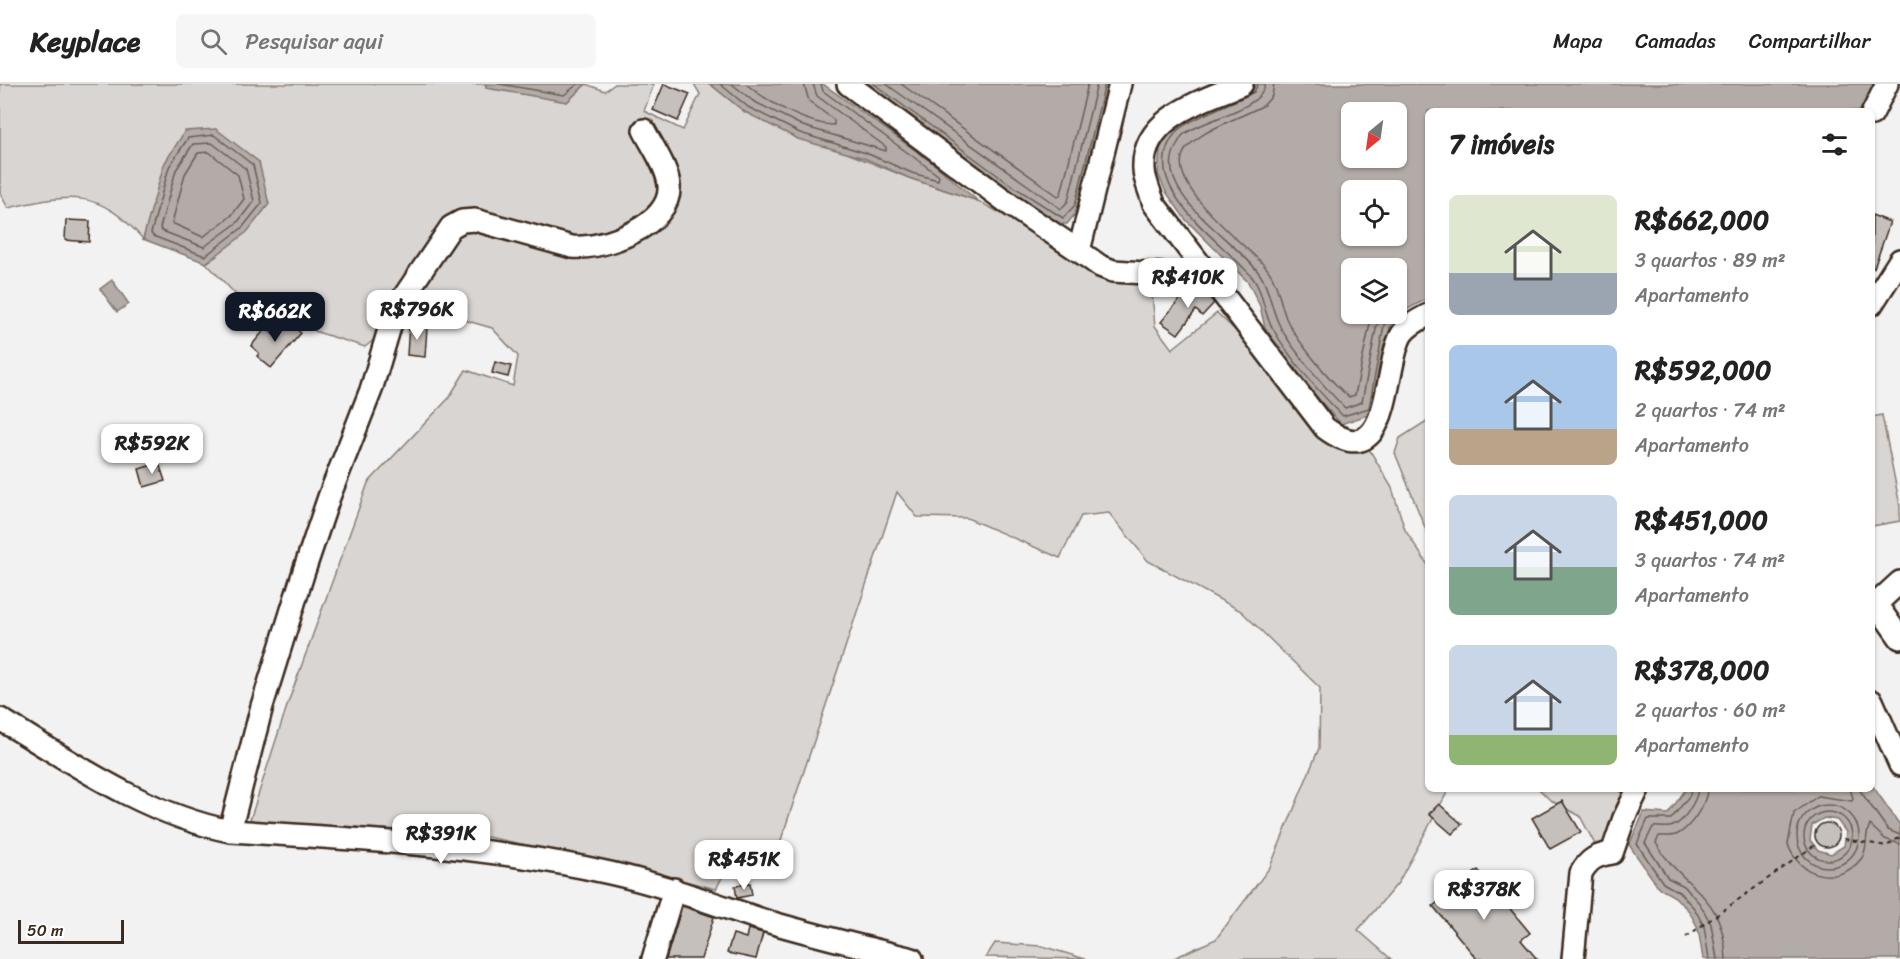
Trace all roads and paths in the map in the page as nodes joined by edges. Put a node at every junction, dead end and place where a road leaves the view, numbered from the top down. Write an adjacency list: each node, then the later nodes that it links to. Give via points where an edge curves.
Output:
1 (848, 84): 7 (street, via 1012,207)
2 (1120, 84): 7 (street)
3 (1242, 84): 9 (street, via 1179,112 1160,126 1148,148 1144,169 1154,204)
4 (1887, 84): 5 (street)
5 (1875, 109)
6 (644, 130): 20 (street, via 669,183 669,194 661,211 647,225 586,248 475,220 462,221 451,227 401,301 304,571 262,706)
7 (1079, 251): 9 (street, via 1113,271)
8 (1900, 260): 10 (street)
9 (1210, 277): 11 (street, via 1325,428 1350,440 1365,438 1376,428 1402,334)
10 (1875, 299)
11 (1425, 317)
12 (1900, 582): 13 (street)
13 (1875, 604)
14 (1875, 606): 15 (street)
15 (1900, 638)
16 (1875, 708): 18 (street)
17 (0, 718): 20 (street, via 119,791 171,814)
18 (1900, 765)
19 (1637, 792): 29 (street, via 1612,853 1588,861 1581,873)
20 (230, 831): 24 (street, via 403,841 500,852)
21 (1900, 837): 22 (path, via 1887,846)
22 (1844, 839)
23 (1814, 845): 25 (path)
24 (674, 889): 26 (street); 27 (street)
25 (1686, 937)
26 (844, 951): 28 (street)
27 (653, 959)
28 (912, 959)
29 (1574, 959)

